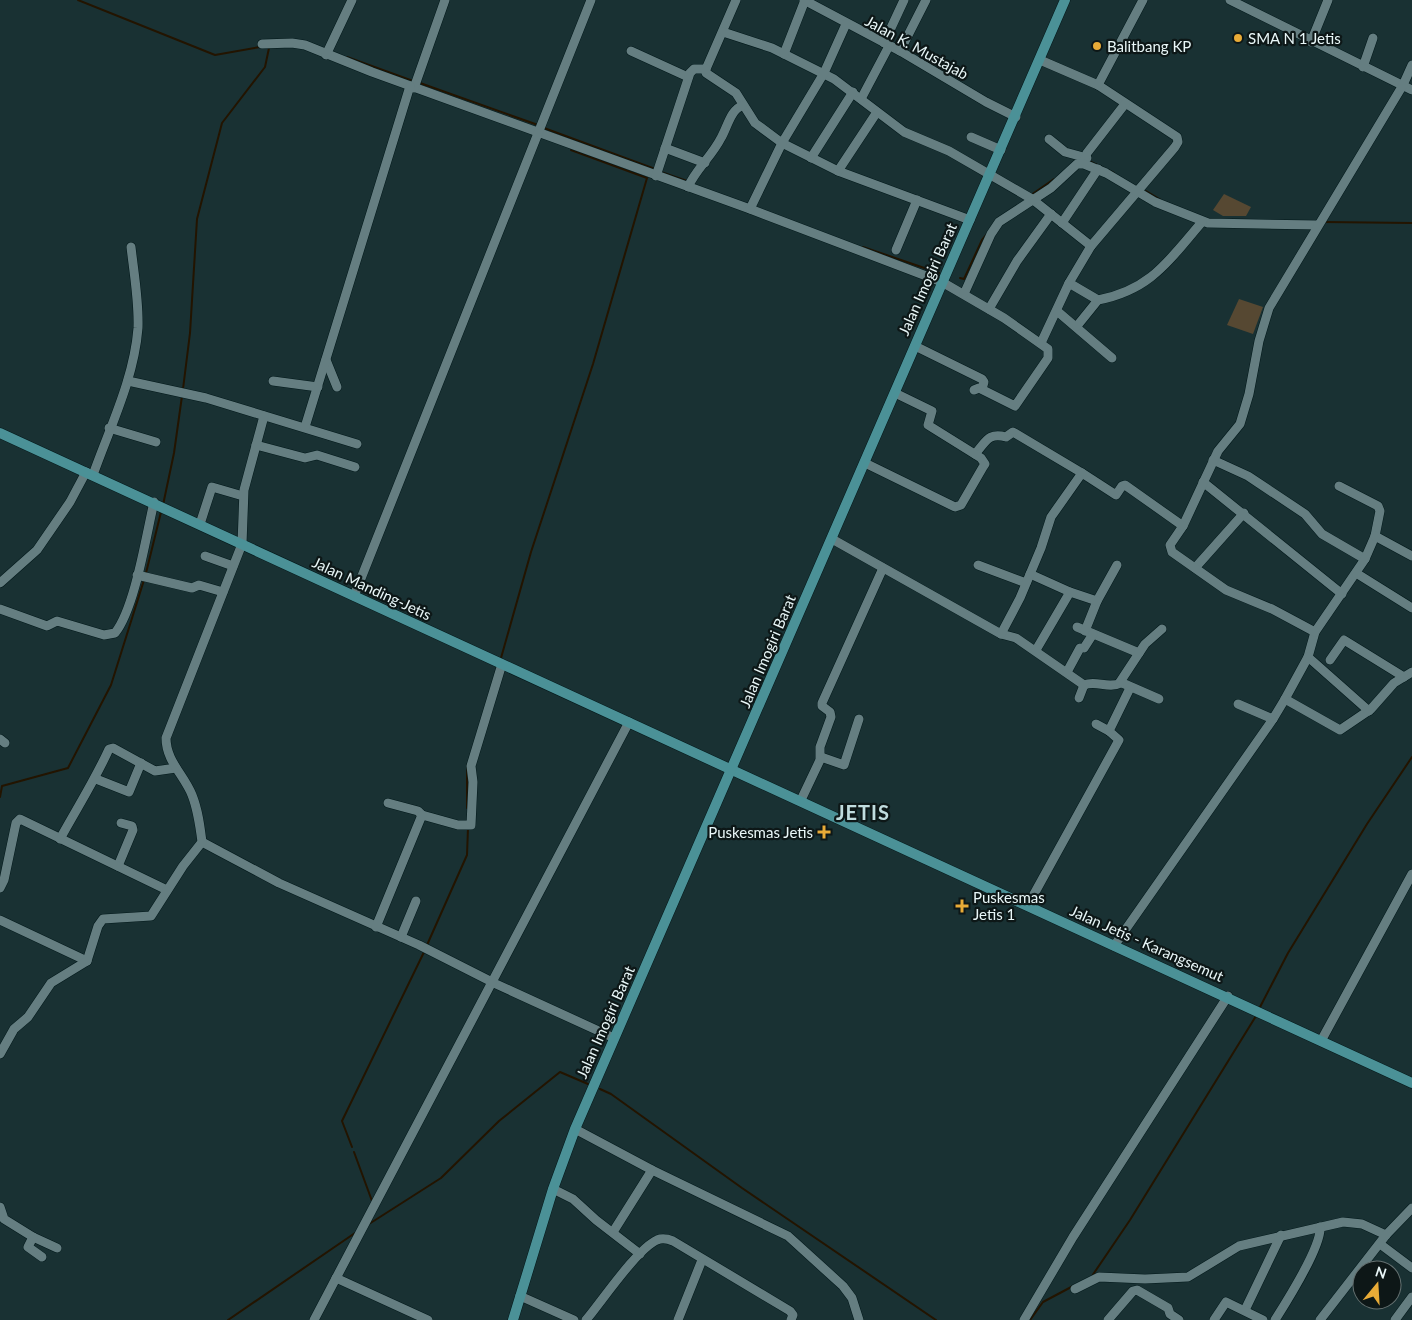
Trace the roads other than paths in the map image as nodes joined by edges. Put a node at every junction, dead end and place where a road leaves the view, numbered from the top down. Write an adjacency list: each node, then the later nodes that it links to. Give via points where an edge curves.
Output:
1 (352, 0): 21 (street)
2 (445, 0): 29 (street)
3 (591, 0): 39 (street)
4 (736, 0): 14 (street)
5 (805, 0): 12 (street, Jalan K. Mustajab); 22 (street)
6 (904, 0): 18 (street)
7 (926, 0): 20 (street)
8 (1065, 0): 23 (main road, Jalan Imogiri Barat)
9 (1144, 0): 30 (street)
10 (1230, 0): 16 (street)
11 (1328, 0): 16 (street)
12 (819, 4): 13 (street, Jalan K. Mustajab)
13 (846, 24): 18 (street, Jalan K. Mustajab); 27 (street)
14 (723, 32): 22 (street); 26 (street)
15 (1373, 38): 25 (street)
16 (1311, 42): 25 (street)
17 (262, 44): 21 (street, via 298,44)
18 (886, 44): 20 (street, Jalan K. Mustajab); 34 (street)
19 (631, 51): 28 (street)
20 (900, 51): 38 (street, Jalan K. Mustajab)
21 (328, 52): 29 (street)
22 (784, 54): 27 (street)
23 (1040, 60): 30 (street); 38 (main road, Jalan Imogiri Barat)
24 (1412, 65): 31 (street)
25 (1363, 67): 31 (street)
26 (706, 69): 28 (street, via 692,70); 36 (street, via 707,75 738,95)
27 (824, 73): 33 (street); 42 (street)
28 (688, 77): 43 (street)
29 (414, 84): 39 (street); 75 (street)
30 (1098, 84): 35 (street)
31 (1403, 85): 32 (street); 61 (street)
32 (1412, 90)
33 (853, 92): 34 (street); 45 (street)
34 (862, 99): 37 (street)
35 (1125, 104): 46 (street, via 1087,152); 53 (street, via 1173,134 1178,142)
36 (742, 106): 42 (street, via 761,128); 47 (street, via 736,110)
37 (877, 112): 50 (street); 51 (street, via 915,138 949,151)
38 (1016, 117): 44 (main road, Jalan Imogiri Barat)
39 (539, 132): 49 (street); 120 (street)
40 (971, 137): 44 (street)
41 (1049, 139): 46 (street, via 1065,152)
42 (782, 142): 45 (street); 56 (street)
43 (665, 148): 47 (street); 49 (street)
44 (1001, 150): 51 (main road, Jalan Imogiri Barat)
45 (811, 158): 50 (street)
46 (1085, 160): 48 (street); 54 (street, via 1073,166 1051,188)
47 (705, 163): 52 (street)
48 (1098, 169): 53 (street); 60 (street)
49 (658, 171): 52 (street)
50 (838, 171): 55 (street)
51 (989, 174): 54 (street); 58 (main road, Jalan Imogiri Barat)
52 (690, 184): 56 (street)
53 (1139, 188): 59 (street); 62 (street)
54 (1029, 197): 57 (street); 67 (street, via 995,228)
55 (917, 200): 58 (street); 64 (street)
56 (752, 205): 65 (street)
57 (1052, 214): 60 (street); 69 (street, via 1017,262)
58 (970, 220): 65 (main road, Jalan Imogiri Barat)
59 (1202, 222): 61 (street); 68 (street, via 1150,278 1121,296)
60 (1062, 223): 62 (street)
61 (1319, 223): 89 (street, via 1269,308 1240,424)
62 (1090, 246): 66 (street)
63 (131, 247): 76 (street, via 138,328)
64 (896, 250)
65 (942, 282): 67 (street); 73 (main road, Jalan Imogiri Barat)
66 (1069, 283): 68 (street); 70 (street)
67 (964, 294): 69 (street)
68 (1098, 300): 71 (street)
69 (990, 309): 72 (street)
70 (1057, 311): 71 (street); 72 (street)
71 (1077, 326): 74 (street)
72 (1041, 343): 73 (street, via 1048,349 1048,358 1015,406 978,390 984,382 982,379)
73 (915, 346): 80 (main road, Jalan Imogiri Barat)
74 (1112, 358)
75 (326, 360): 78 (street); 79 (street)
76 (128, 381): 81 (street); 83 (street)
77 (273, 381): 79 (street)
78 (337, 386)
79 (318, 387): 82 (street)
80 (894, 393): 88 (street, via 932,411 929,426); 90 (main road, Jalan Imogiri Barat)
81 (264, 416): 82 (street); 87 (street)
82 (305, 427): 86 (street)
83 (110, 428): 85 (street); 93 (street)
84 (0, 433): 93 (main road, Jalan Manding-Jetis)
85 (156, 442)
86 (357, 444)
87 (256, 445): 91 (street, via 305,458 316,455); 96 (street)
88 (975, 454): 90 (street, via 985,464 958,507); 92 (street, via 991,436 1006,436 1013,432)
89 (1213, 460): 94 (street); 106 (street, via 1248,476 1305,514 1322,534)
90 (865, 463): 102 (main road, Jalan Imogiri Barat)
91 (355, 467)
92 (1082, 473): 100 (street, via 1116,495 1125,485); 113 (street, via 1051,517)
93 (89, 474): 97 (main road, Jalan Manding-Jetis); 116 (street, via 37,550)
94 (1203, 482): 98 (street); 100 (street)
95 (1339, 486): 101 (street, via 1378,506)
96 (243, 496): 99 (street, via 212,488); 103 (street)
97 (155, 502): 99 (main road, Jalan Manding-Jetis); 114 (street)
98 (1244, 513): 111 (street); 119 (street)
99 (200, 524): 103 (main road, Jalan Manding-Jetis)
100 (1183, 526): 111 (street, via 1170,549)
101 (1375, 536): 105 (street); 106 (street)
102 (832, 539): 110 (street); 150 (main road, Jalan Imogiri Barat)
103 (242, 544): 109 (street); 120 (main road, Jalan Manding-Jetis)
104 (205, 556): 109 (street)
105 (1412, 556)
106 (1364, 559): 112 (street)
107 (978, 565): 115 (street)
108 (1117, 565): 121 (street)
109 (233, 566): 117 (street)
110 (883, 568): 127 (street); 148 (street, via 822,703 831,714 820,747)
111 (1195, 568): 126 (street, via 1226,590)
112 (1356, 573): 119 (street); 122 (street)
113 (1030, 574): 115 (street); 118 (street)
114 (138, 575): 117 (street); 123 (street, via 124,622 115,633 104,635 57,621 47,626)
115 (1026, 583): 127 (street)
116 (0, 584)
117 (223, 592): 151 (street, via 167,735)
118 (1070, 592): 121 (street); 128 (street)
119 (1342, 594): 126 (street)
120 (354, 596): 132 (main road, Jalan Manding-Jetis)
121 (1097, 601): 125 (street)
122 (1412, 608)
123 (0, 610)
124 (1162, 628): 129 (street)
125 (1085, 630): 129 (street); 133 (street, via 1082,648)
126 (1315, 632): 130 (street)
127 (1001, 634): 128 (street, via 1016,638)
128 (1036, 650): 133 (street)
129 (1139, 653): 135 (street)
130 (1308, 657): 140 (street); 142 (street)
131 (1330, 660): 134 (street, via 1344,640)
132 (500, 663): 145 (main road, Jalan Manding-Jetis); 155 (street, via 471,766 471,825 463,826)
133 (1067, 672): 136 (street)
134 (1408, 674): 142 (street)
135 (1120, 683): 136 (street, via 1113,686); 137 (street)
136 (1084, 685): 138 (street)
137 (1130, 688): 139 (street); 147 (street)
138 (1079, 698)
139 (1159, 699)
140 (1285, 699): 142 (street, via 1340,730); 144 (street)
141 (1238, 704): 144 (street)
142 (1369, 711)
143 (859, 719): 148 (street, via 844,765)
144 (1273, 719): 168 (street)
145 (629, 722): 150 (main road, Jalan Manding-Jetis); 170 (street)
146 (1096, 724): 147 (street)
147 (1109, 731): 164 (street, via 1119,741)
148 (821, 757): 153 (street)
149 (141, 763): 151 (street, via 155,771); 152 (street, via 128,792); 152 (street, via 111,748)
150 (733, 768): 153 (main road, Jalan Jetis - Karangsemut); 172 (main road, Jalan Imogiri Barat)
151 (172, 769): 158 (street, via 192,794)
152 (96, 779): 157 (street)
153 (801, 800): 164 (main road, Jalan Jetis - Karangsemut)
154 (388, 803): 155 (street)
155 (422, 815): 166 (street)
156 (121, 822): 159 (street, via 134,830)
157 (60, 839): 159 (street); 161 (street, via 18,820)
158 (202, 842): 162 (street); 166 (street, via 279,883)
159 (118, 866): 162 (street)
160 (1412, 874): 173 (street)
161 (0, 888)
162 (167, 890): 169 (street, via 150,916 104,919 98,926)
163 (416, 901): 167 (street)
164 (1028, 905): 168 (main road, Jalan Jetis - Karangsemut)
165 (0, 920): 169 (street)
166 (376, 927): 167 (street)
167 (401, 937): 170 (street)
168 (1114, 946): 171 (main road, Jalan Jetis - Karangsemut)
169 (87, 961): 174 (street, via 51,983 28,1017 14,1030)
170 (492, 982): 172 (street); 192 (street)
171 (1228, 996): 173 (main road, Jalan Jetis - Karangsemut); 205 (street, via 1073,1237)
172 (614, 1038): 176 (main road, Jalan Imogiri Barat)
173 (1321, 1040): 175 (main road, Jalan Jetis - Karangsemut)
174 (0, 1054)
175 (1412, 1083)
176 (575, 1129): 177 (street); 178 (main road, Jalan Imogiri Barat)
177 (652, 1170): 182 (street); 204 (street, via 788,1236 842,1286 852,1298)
178 (553, 1189): 182 (street, via 573,1199); 194 (main road, Jalan Imogiri Barat)
179 (0, 1208): 185 (street, via 4,1219)
180 (1412, 1208): 184 (street)
181 (1320, 1227): 183 (street); 184 (street, via 1356,1222); 210 (street, via 1314,1251)
182 (613, 1232): 188 (street)
183 (1280, 1235): 193 (street, via 1239,1246 1188,1277 1099,1277); 196 (street)
184 (1386, 1235): 186 (street)
185 (33, 1237): 187 (street); 189 (street, via 28,1247)
186 (1380, 1244): 191 (street); 211 (street)
187 (57, 1248)
188 (640, 1254): 190 (street, via 658,1240 666,1239); 201 (street)
189 (42, 1257)
190 (702, 1260): 202 (street); 203 (street, via 790,1311 793,1315)
191 (1412, 1268)
192 (336, 1278): 197 (street); 198 (street)
193 (1075, 1289)
194 (520, 1296): 199 (main road, Jalan Imogiri Barat); 200 (street)
195 (1411, 1302): 212 (street)
196 (1245, 1310): 208 (street, via 1226,1302); 209 (street)
197 (314, 1320)
198 (428, 1320)
199 (513, 1320)
200 (574, 1320)
201 (586, 1320)
202 (678, 1320)
203 (791, 1320)
204 (859, 1320)
205 (1024, 1320)
206 (1108, 1320): 207 (street, via 1136,1290 1168,1308 1171,1315)
207 (1179, 1320)
208 (1214, 1320)
209 (1263, 1320)
210 (1275, 1320)
211 (1320, 1320)
212 (1395, 1320)

